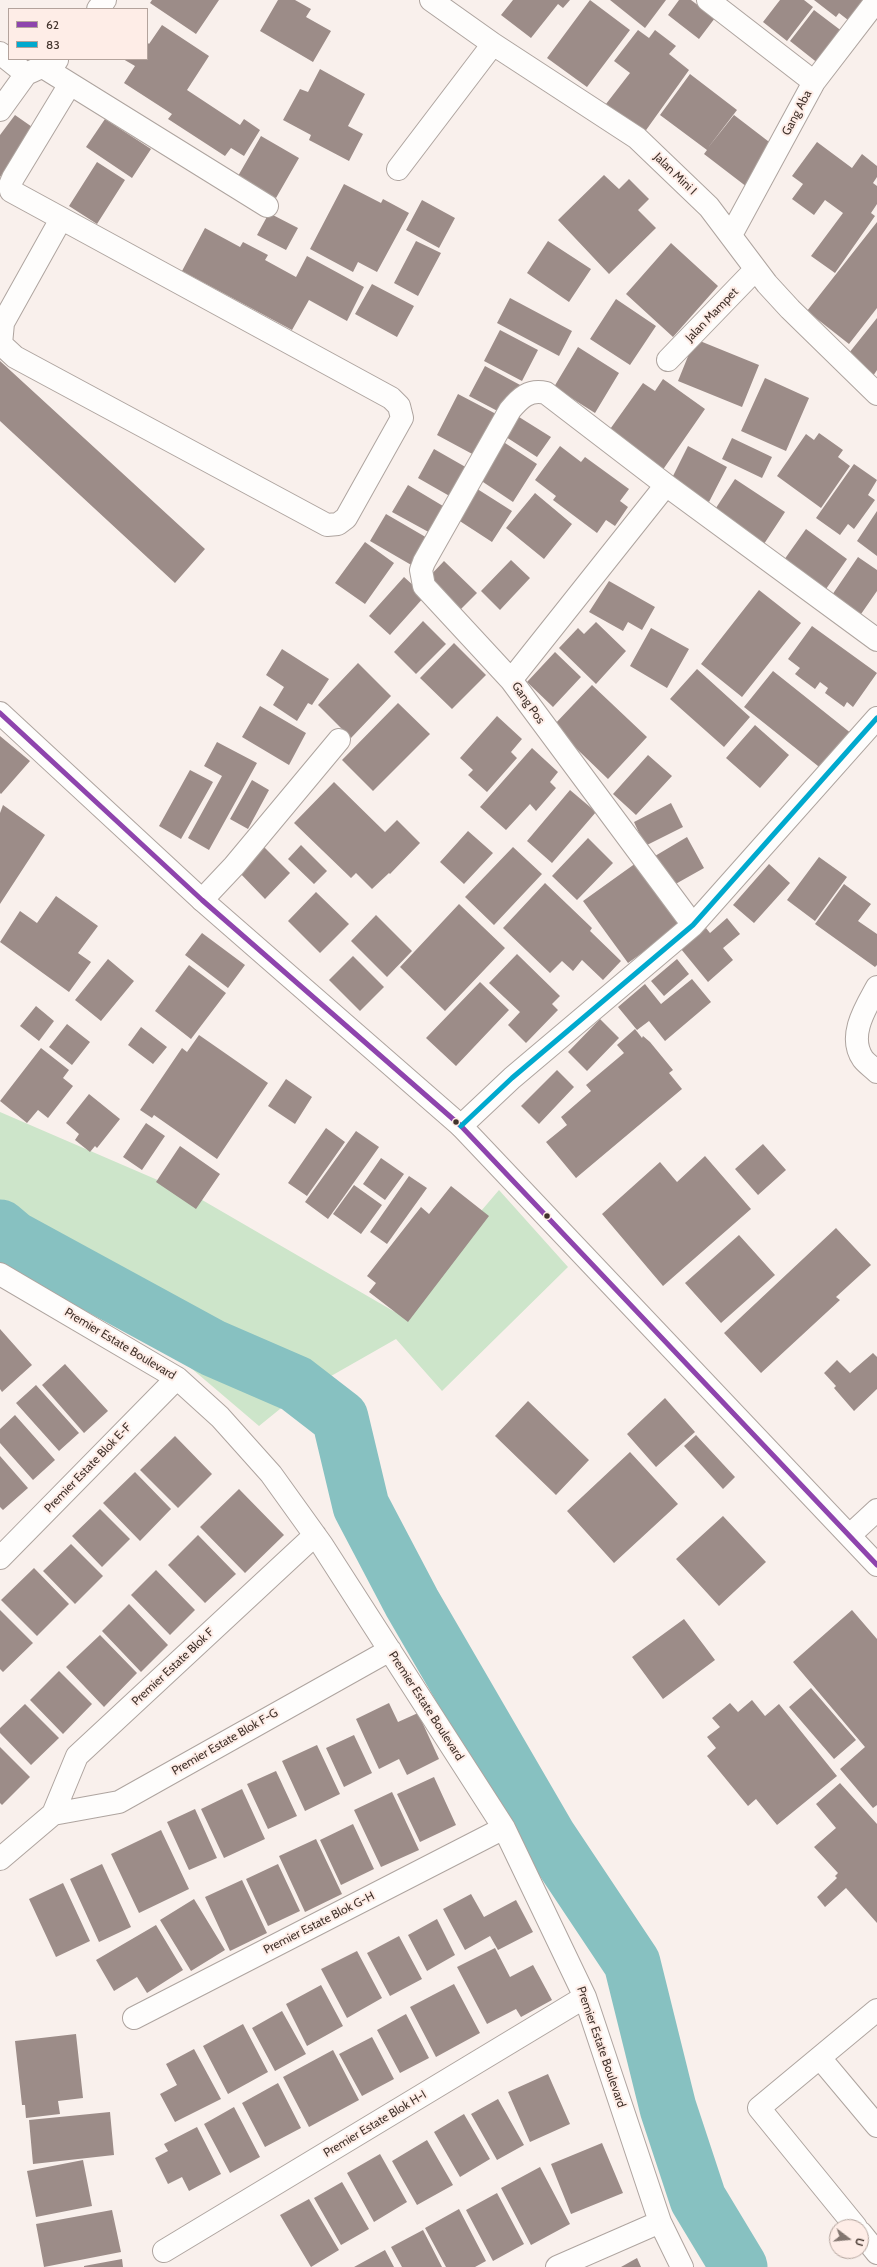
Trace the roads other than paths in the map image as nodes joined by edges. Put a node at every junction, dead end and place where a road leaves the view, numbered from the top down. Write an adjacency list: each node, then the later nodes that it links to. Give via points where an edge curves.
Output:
1 (105, 0): 5 (street)
2 (431, 0): 6 (street, Jalan Mini I)
3 (708, 0): 9 (street)
4 (877, 0): 9 (street, Gang Aba)
5 (99, 8)
6 (492, 44): 12 (street); 15 (street, Jalan Mini I, via 637,138 708,207)
7 (21, 60): 8 (street)
8 (42, 67): 10 (street); 11 (street)
9 (814, 82): 15 (street, Gang Aba)
10 (70, 84): 13 (street); 14 (street, via 10,185 11,191)
11 (0, 110)
12 (398, 169)
13 (267, 206)
14 (61, 219): 14 (street, via 390,398 399,406 402,418 346,518 338,524 327,525 15,357 1,344 3,323)
15 (732, 235): 16 (street, Jalan Mini I)
16 (755, 270): 17 (street, Jalan Mampet); 18 (street, Jalan Mini I, via 790,309)
17 (668, 360)
18 (877, 394)
19 (666, 485): 20 (street); 21 (street, Gang Pos); 21 (street, via 546,393 528,393 515,405 421,570 424,586)
20 (877, 640)
21 (510, 680): 26 (street, Gang Pos)
22 (0, 713): 25 (street)
23 (877, 718): 26 (street)
24 (339, 740): 25 (street, via 234,866)
25 (202, 900): 29 (street)
26 (693, 925): 29 (street, via 512,1078)
27 (877, 987): 28 (street, via 862,1016 858,1031 863,1058)
28 (877, 1072)
29 (461, 1126): 35 (street)
30 (0, 1274): 31 (street, Premier Estate Boulevard)
31 (177, 1378): 34 (street, Premier Estate Boulevard, via 220,1418 271,1474); 36 (street, Premier Estate Blok E-F)
32 (877, 1510): 35 (street)
33 (877, 1529): 35 (street)
34 (315, 1535): 38 (street, Premier Estate Boulevard); 39 (street, Premier Estate Blok F, via 77,1756)
35 (855, 1540): 37 (street)
36 (0, 1558)
37 (877, 1565)
38 (390, 1650): 39 (street, Premier Estate Blok F-G, via 119,1802); 40 (street, Premier Estate Boulevard)
39 (53, 1814): 41 (street)
40 (504, 1828): 42 (street, Premier Estate Boulevard); 44 (street, Premier Estate Blok G-H)
41 (0, 1858)
42 (585, 1996): 48 (street, Premier Estate Boulevard); 50 (street, Premier Estate Blok H-I)
43 (877, 2010): 45 (street)
44 (134, 2018)
45 (820, 2058): 46 (street); 47 (street, via 759,2108)
46 (877, 2126)
47 (849, 2219)
48 (660, 2222): 52 (street); 53 (street, Premier Estate Boulevard)
49 (869, 2243): 51 (street)
50 (164, 2251)
51 (877, 2253)
52 (557, 2267)
53 (682, 2267)

